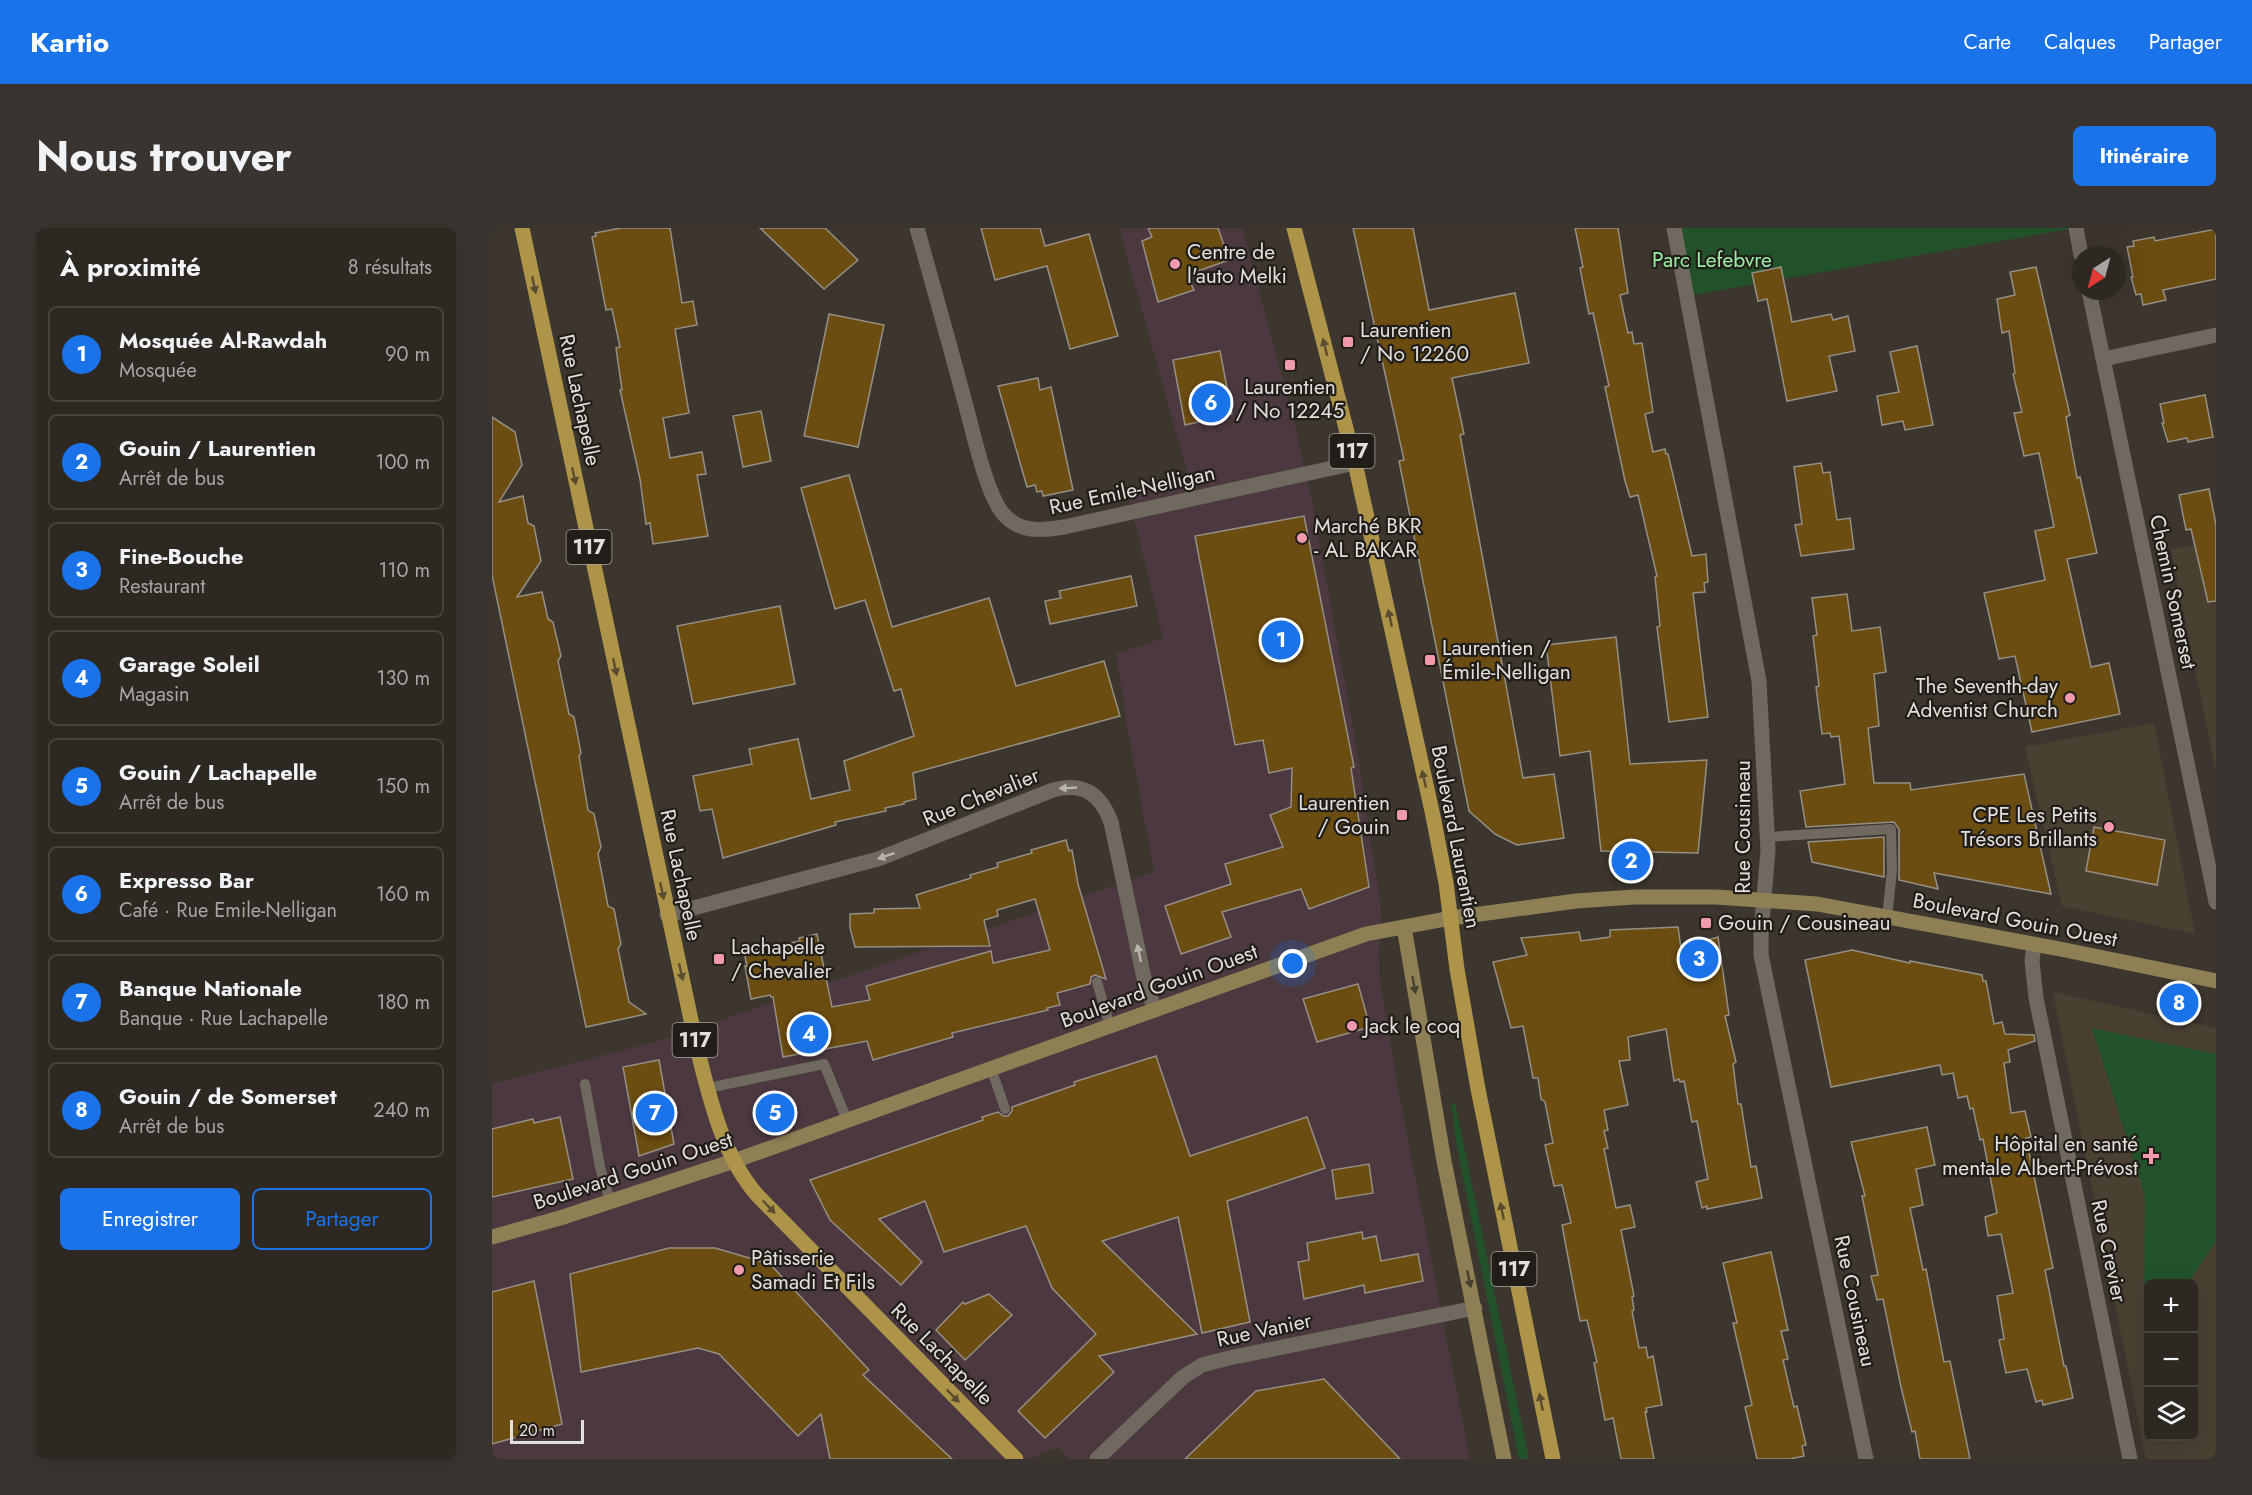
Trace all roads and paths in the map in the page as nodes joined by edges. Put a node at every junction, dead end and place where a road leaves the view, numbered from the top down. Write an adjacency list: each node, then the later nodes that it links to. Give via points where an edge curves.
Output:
1 (522, 228): 14 (main road, Rue Lachapelle / 117, one-way to 14)
2 (917, 228): 10 (street, Rue Emile-Nelligan, via 978,450 1001,511 1018,526 1038,530 1064,527)
3 (1294, 228): 10 (main road, Boulevard Laurentien / 117, one-way to 3)
4 (1674, 228): 11 (street, Rue Cousineau, via 1759,681)
5 (2076, 228): 6 (street)
6 (2079, 246)
7 (2091, 300): 9 (street, Chemin Somerset)
8 (2216, 335): 9 (street)
9 (2103, 359): 13 (street, Chemin Somerset)
10 (1355, 463): 16 (main road, Boulevard Laurentien / 117, one-way to 10, via 1433,816)
11 (1768, 837): 12 (street, Rue Cousineau); 15 (lane, via 1891,829)
12 (1764, 900): 15 (street, Boulevard Gouin Ouest, via 1817,904); 16 (street, Boulevard Gouin Ouest, via 1634,897); 36 (street, Rue Cousineau, via 1760,943 1763,964)
13 (2216, 902)
14 (667, 915): 21 (street, Rue Chevalier, one-way to 14, via 1144,978 1111,822 1101,801 1075,787 1053,790 878,859); 25 (main road, Rue Lachapelle / 117, one-way to 25)
15 (1887, 917): 18 (street, Boulevard Gouin Ouest)
16 (1451, 918): 17 (street, Boulevard Gouin Ouest); 35 (main road, Boulevard Laurentien / 117, one-way to 16, via 1464,1015)
17 (1404, 927): 21 (street, Boulevard Gouin Ouest, via 1366,934); 31 (street, one-way to 31)
18 (2034, 945): 20 (street, Boulevard Gouin Ouest); 37 (street, Rue Crevier, via 2036,998)
19 (1097, 981): 22 (lane)
20 (2216, 981)
21 (1155, 1010): 22 (street, Boulevard Gouin Ouest)
22 (1110, 1026): 23 (street, Boulevard Gouin Ouest)
23 (991, 1068): 26 (lane); 27 (street, Boulevard Gouin Ouest)
24 (585, 1084): 29 (lane)
25 (708, 1088): 27 (lane, via 824,1064); 28 (main road, Rue Lachapelle / 117)
26 (1005, 1109)
27 (847, 1120): 28 (street, Boulevard Gouin Ouest)
28 (734, 1161): 29 (street, Boulevard Gouin Ouest); 32 (main road, Rue Lachapelle / 117, one-way to 32, via 757,1195)
29 (610, 1202): 30 (street, Boulevard Gouin Ouest)
30 (492, 1237)
31 (1474, 1308): 33 (street, Rue Vanier, via 1202,1365 1174,1384); 34 (street)
32 (1016, 1459)
33 (1097, 1459)
34 (1504, 1459)
35 (1553, 1459)
36 (1866, 1459)
37 (2130, 1459)

